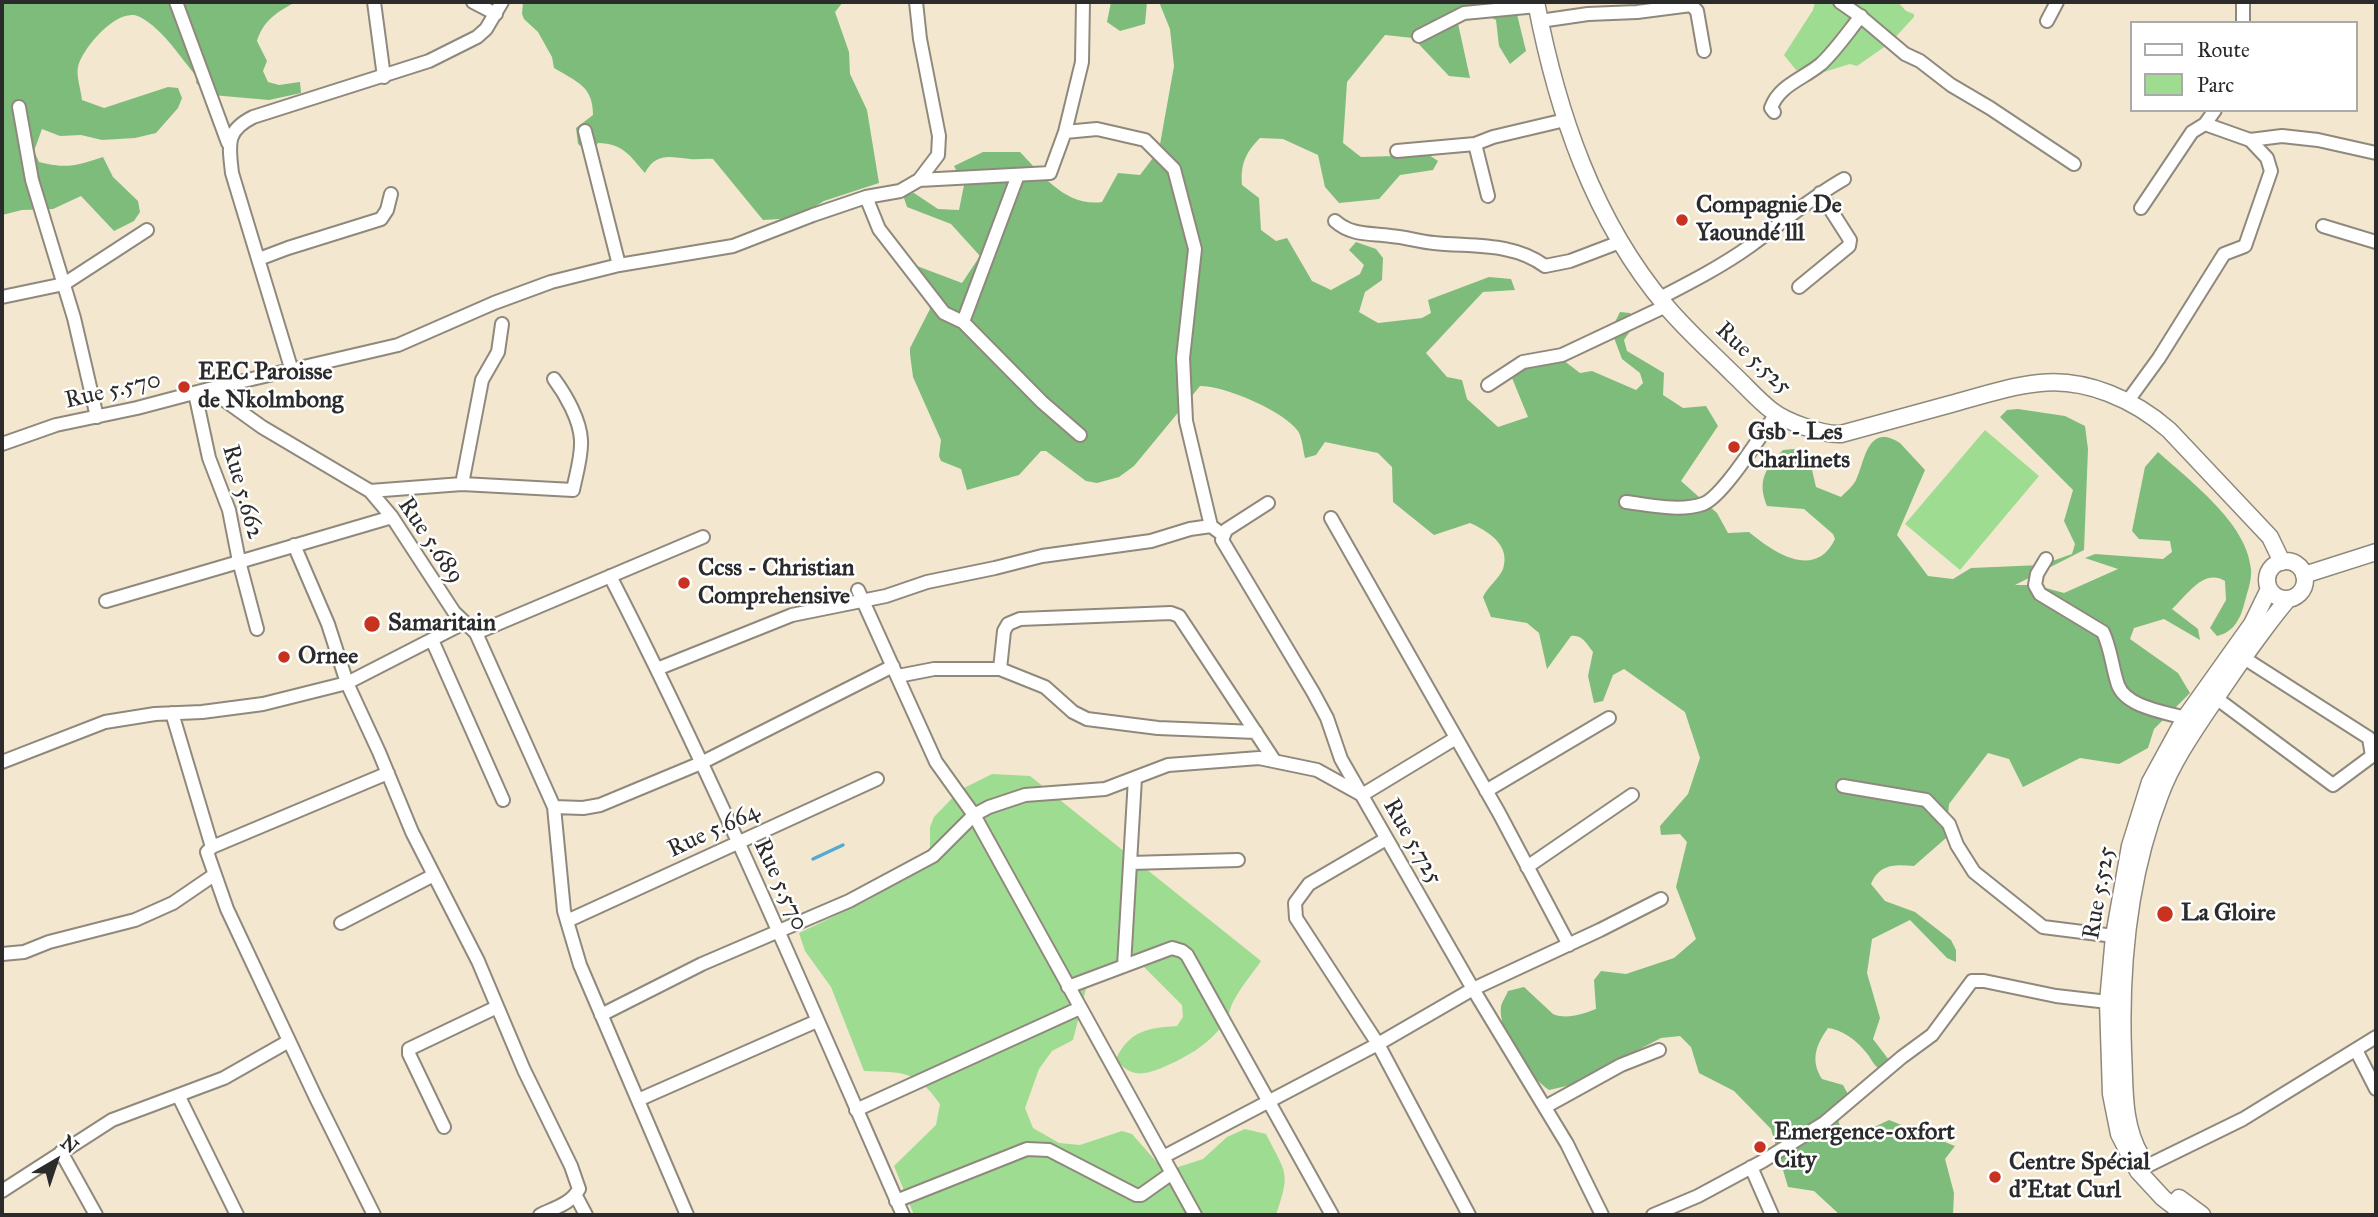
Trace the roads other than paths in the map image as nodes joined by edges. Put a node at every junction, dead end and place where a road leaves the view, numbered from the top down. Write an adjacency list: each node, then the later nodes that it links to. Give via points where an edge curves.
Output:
1 (176, 2): 26 (street)
2 (374, 2): 17 (street)
3 (473, 2): 11 (street)
4 (502, 2): 11 (street)
5 (916, 2): 33 (street, via 939,136 938,155)
6 (1083, 2): 24 (street, via 1082,62)
7 (1840, 2): 12 (street)
8 (2057, 2): 13 (street)
9 (2243, 2): 14 (street)
10 (1538, 10): 15 (street, via 1464,13); 16 (street, via 1588,14 1691,5 1697,11); 21 (street, Rue 5.525)
11 (496, 14): 17 (street, via 477,37 429,61)
12 (1861, 16): 19 (street, via 1821,64 1775,97); 30 (street, via 1905,54)
13 (2047, 21)
14 (2243, 21)
15 (1419, 36)
16 (1704, 51)
17 (384, 76): 26 (street, via 253,117 241,123)
18 (19, 107): 46 (street, via 32,180)
19 (1774, 112)
20 (2214, 112): 22 (street)
21 (1565, 120): 27 (street); 42 (street, Rue 5.525)
22 (2205, 124): 25 (street); 38 (street, via 2192,132)
23 (585, 131): 45 (street)
24 (1065, 132): 31 (street, via 1049,173); 68 (street, via 1097,129 1146,140 1174,169 1195,249 1183,358 1186,421)
25 (2250, 140): 29 (street, via 2282,136); 57 (street, via 2267,158 2271,172 2245,246 2224,254)
26 (229, 143): 44 (street, via 232,173)
27 (1475, 144): 28 (street); 36 (street)
28 (1397, 151)
29 (2376, 153)
30 (2074, 164)
31 (1018, 175): 33 (street); 50 (street)
32 (1844, 179): 34 (street)
33 (919, 180): 37 (street, Rue 5.570, via 900,191)
34 (1820, 193): 47 (street, via 1850,240 1849,246); 49 (street)
35 (391, 194): 44 (street, via 381,219)
36 (1488, 196)
37 (866, 197): 45 (street, Rue 5.570, via 733,246); 50 (street, via 879,229 944,313)
38 (2141, 208)
39 (1335, 221): 42 (street, via 1357,234 1486,245 1530,256 1545,266)
40 (2323, 226): 43 (street)
41 (147, 230): 46 (street)
42 (1620, 242): 49 (street, Rue 5.525)
43 (2376, 242)
44 (259, 259): 52 (street)
45 (619, 265): 52 (street, Rue 5.570, via 551,282 398,345)
46 (64, 284): 48 (street); 59 (street)
47 (1799, 287)
48 (2, 297)
49 (1663, 302): 54 (street, via 1562,355 1523,362); 58 (street, Rue 5.525)
50 (962, 322): 60 (street)
51 (502, 324): 62 (street, via 498,352 482,380)
52 (292, 371): 55 (street, Rue 5.570)
53 (554, 379): 62 (street, via 580,428 582,443 573,490)
54 (1488, 385)
55 (209, 389): 56 (street, Rue 5.570); 63 (street, Rue 5.689, via 262,427)
56 (195, 393): 59 (street, Rue 5.570); 74 (street, Rue 5.662)
57 (2127, 402): 58 (street, Rue 5.525, via 2094,388 2041,383 1833,434); 75 (street, Rue 5.525, via 2169,430 2270,537)
58 (1776, 414): 64 (street, via 1716,496 1704,503 1664,507)
59 (97, 417): 61 (street, Rue 5.570, via 56,425)
60 (1080, 435)
61 (2, 444)
62 (462, 484): 63 (street)
63 (370, 491): 66 (street, Rue 5.689)
64 (1626, 502)
65 (1268, 503): 69 (street)
66 (392, 517): 71 (street); 82 (street, Rue 5.689)
67 (1331, 517): 96 (street)
68 (1211, 526): 69 (street); 79 (street, via 1151,541 1042,556 886,596)
69 (1223, 535): 97 (street, Rue 5.725, via 1327,718)
70 (703, 537): 77 (street)
71 (294, 545): 74 (street); 90 (street, via 328,624)
72 (2376, 552): 76 (street)
73 (2046, 559): 94 (street, via 2035,585 2040,594 2103,632 2123,694)
74 (239, 561): 81 (street); 83 (street, Rue 5.662)
75 (2283, 562): 76 (street, via 2293,563); 78 (street, via 2269,572)
76 (2304, 575): 80 (street, via 2304,587)
77 (610, 576): 84 (street); 87 (street, Rue 5.570)
78 (2269, 589): 80 (street); 94 (street, Rue 5.525, via 2252,624)
79 (860, 595): 87 (street, via 792,615); 89 (street)
80 (2288, 599): 86 (street, Rue 5.525)
81 (106, 601)
82 (464, 623): 84 (street, Rue 5.689); 85 (street)
83 (257, 629)
84 (476, 633): 110 (street)
85 (432, 640): 90 (street); 109 (street)
86 (2244, 657): 91 (street, Rue 5.525); 91 (street, via 2369,737 2372,756 2333,785)
87 (657, 668): 100 (street, Rue 5.570)
88 (1000, 669): 89 (street); 95 (street, via 1045,687 1087,719 1158,728); 95 (street, via 1004,631 1020,619 1171,613 1183,621)
89 (895, 671): 100 (street); 111 (street, via 936,762)
90 (346, 683): 92 (street, via 263,704); 102 (street)
91 (2216, 698): 149 (street, Rue 5.525, via 2161,792 2141,854 2131,914 2123,1009 2124,1097 2131,1133)
92 (172, 713): 99 (street, via 105,722); 114 (street)
93 (1609, 718): 106 (street)
94 (2185, 718): 124 (street, Rue 5.525, via 2150,782 2138,817)
95 (1256, 732): 98 (street)
96 (1456, 738): 106 (street); 107 (street)
97 (1341, 759): 101 (street); 107 (street, Rue 5.725)
98 (1274, 760): 101 (street); 103 (street, via 1189,762)
99 (2, 762)
100 (701, 763): 110 (street, via 600,805); 113 (street, Rue 5.570)
101 (1317, 770): 107 (street)
102 (388, 774): 114 (street); 119 (street)
103 (1136, 778): 111 (street, via 1105,789 1025,795); 116 (street)
104 (877, 779): 113 (street, Rue 5.664)
105 (1843, 786): 124 (street, via 1926,800 1949,824 1974,872 2043,927)
106 (1486, 791): 117 (street)
107 (1362, 795): 112 (street, Rue 5.725)
108 (1632, 795): 117 (street)
109 (503, 800)
110 (554, 807): 121 (street)
111 (974, 816): 123 (street, via 933,856); 128 (street)
112 (1386, 839): 129 (street, Rue 5.725); 137 (street, via 1309,884 1294,903 1296,918)
113 (738, 844): 121 (street, Rue 5.664); 123 (street, Rue 5.570)
114 (212, 846): 118 (street, via 207,852)
115 (1238, 860): 116 (street)
116 (1130, 863): 127 (street)
117 (1527, 867): 125 (street)
118 (214, 875): 126 (street, via 173,903 135,920 24,952); 136 (street)
119 (432, 876): 122 (street); 131 (street)
120 (1661, 899): 125 (street)
121 (567, 921): 133 (street)
122 (341, 923)
123 (779, 932): 133 (street, via 702,964); 134 (street, Rue 5.570)
124 (2114, 936): 130 (street, Rue 5.525)
125 (1569, 944): 129 (street)
126 (2, 954)
127 (1124, 966): 128 (street); 143 (street, via 1172,948 1182,951)
128 (1068, 987): 132 (street)
129 (1472, 989): 137 (street); 144 (street, Rue 5.725)
130 (2108, 1002): 150 (street, via 1972,981 1931,1035 1824,1123); 168 (street, Rue 5.525, via 2111,1094 2119,1134 2138,1171)
131 (497, 1007): 146 (street, via 409,1049); 153 (street, via 571,1166 579,1189)
132 (1080, 1008): 145 (street); 148 (street)
133 (601, 1016): 142 (street)
134 (817, 1021): 142 (street); 145 (street, Rue 5.570)
135 (2376, 1037): 139 (street)
136 (289, 1041): 141 (street); 155 (street)
137 (1378, 1044): 143 (street); 164 (street)
138 (1659, 1049): 144 (street)
139 (2356, 1050): 140 (street); 149 (street, via 2243,1119)
140 (2376, 1089)
141 (179, 1097): 147 (street, via 112,1120); 157 (street)
142 (638, 1100): 160 (street)
143 (1269, 1103): 148 (street); 163 (street)
144 (1545, 1107): 165 (street, Rue 5.725)
145 (856, 1110): 154 (street, Rue 5.570)
146 (444, 1128)
147 (61, 1152): 152 (street); 156 (street)
148 (1163, 1157): 151 (street)
149 (2147, 1166): 169 (street, Rue 5.525)
150 (1751, 1167): 166 (street); 167 (street)
151 (1172, 1173): 154 (street, via 1136,1195 1049,1150 1027,1149); 162 (street)
152 (2, 1191)
153 (576, 1196): 158 (street); 159 (street)
154 (896, 1201): 161 (street, Rue 5.570)
155 (369, 1213)
156 (96, 1215)
157 (237, 1215)
158 (540, 1215)
159 (586, 1215)
160 (687, 1215)
161 (903, 1215)
162 (1195, 1215)
163 (1332, 1215)
164 (1469, 1215)
165 (1602, 1215)
166 (1653, 1215)
167 (1772, 1215)
168 (2185, 1215)
169 (2202, 1215)

